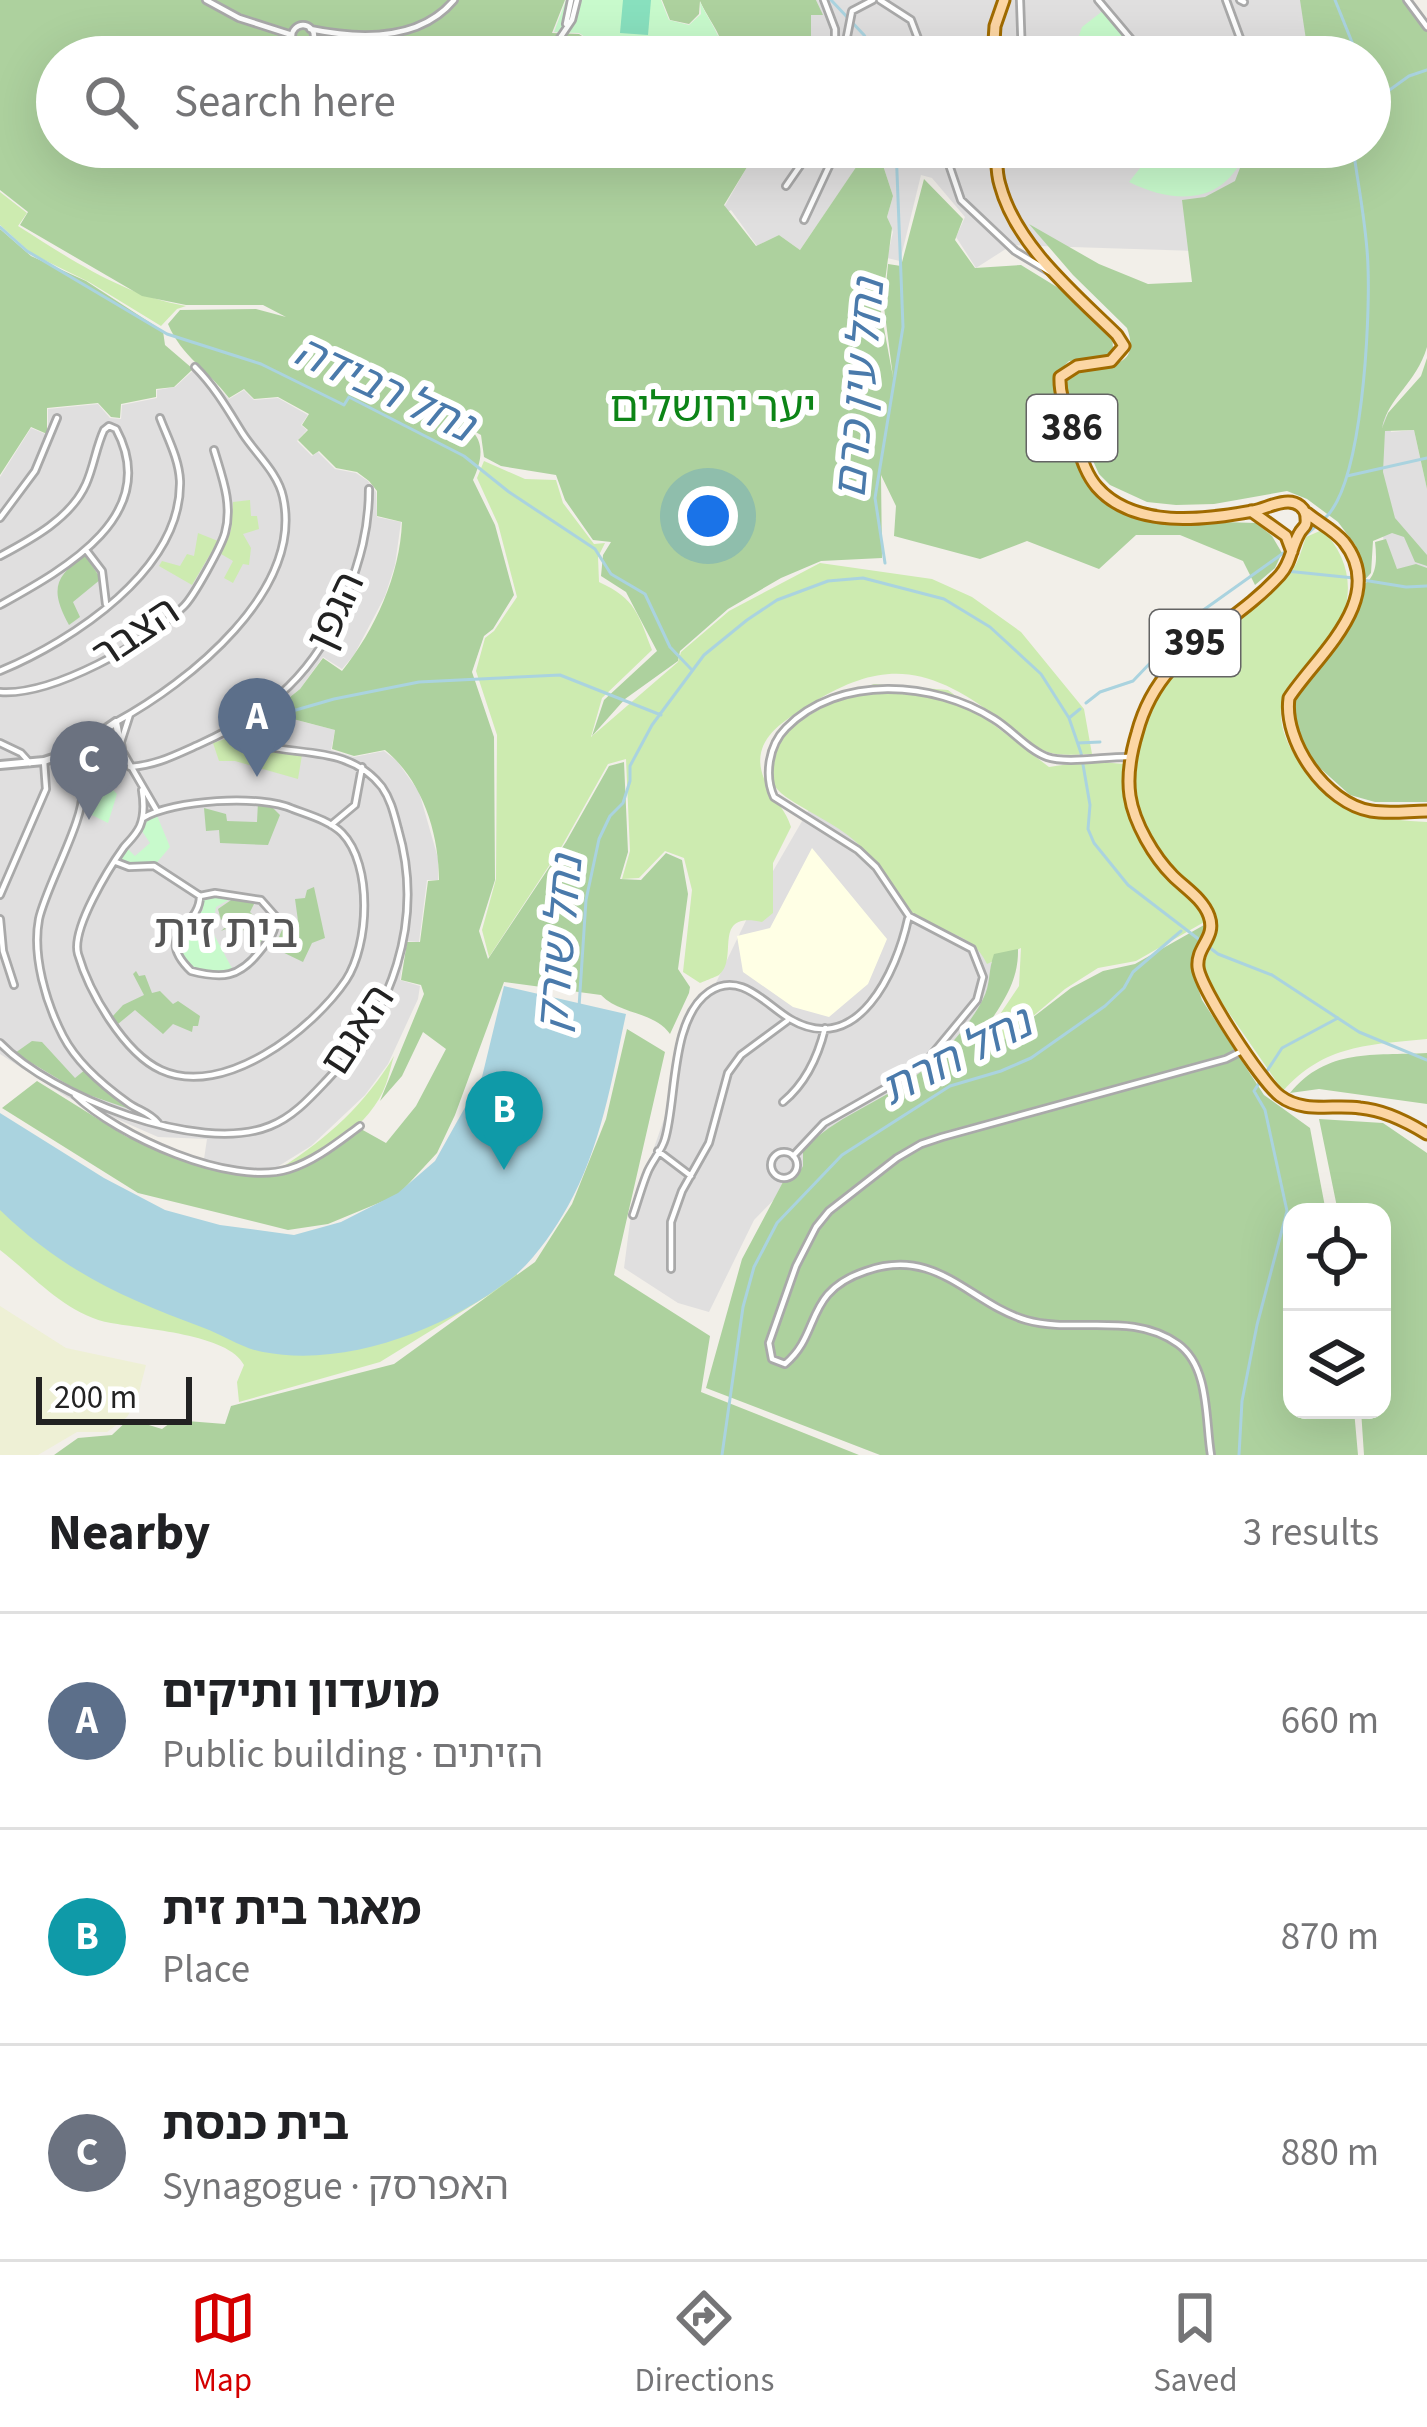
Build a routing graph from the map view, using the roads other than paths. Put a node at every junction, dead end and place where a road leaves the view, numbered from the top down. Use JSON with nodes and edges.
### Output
{"nodes":[{"id":1,"x":206,"y":0,"type":"edge"},
{"id":2,"x":454,"y":0,"type":"edge"},
{"id":3,"x":574,"y":0,"type":"edge"},
{"id":4,"x":824,"y":0,"type":"edge"},
{"id":5,"x":876,"y":0,"type":"edge"},
{"id":6,"x":1004,"y":0,"type":"edge"},
{"id":7,"x":1020,"y":0,"type":"edge"},
{"id":8,"x":1098,"y":0,"type":"edge"},
{"id":9,"x":1407,"y":0,"type":"edge"},
{"id":10,"x":1234,"y":1,"type":"edge"},
{"id":11,"x":1427,"y":27,"type":"edge"},
{"id":12,"x":310,"y":29,"type":"junction"},
{"id":13,"x":292,"y":35,"type":"joint"},
{"id":14,"x":312,"y":36,"type":"edge"},
{"id":15,"x":561,"y":36,"type":"edge"},
{"id":16,"x":836,"y":36,"type":"edge"},
{"id":17,"x":845,"y":36,"type":"edge"},
{"id":18,"x":917,"y":36,"type":"edge"},
{"id":19,"x":994,"y":36,"type":"edge"},
{"id":20,"x":1021,"y":36,"type":"edge"},
{"id":21,"x":1129,"y":36,"type":"edge"},
{"id":22,"x":1240,"y":36,"type":"edge"},
{"id":23,"x":798,"y":168,"type":"edge"},
{"id":24,"x":828,"y":168,"type":"edge"},
{"id":25,"x":951,"y":168,"type":"edge"},
{"id":26,"x":997,"y":168,"type":"edge"},
{"id":27,"x":786,"y":186,"type":"dead end"},
{"id":28,"x":804,"y":220,"type":"dead end"},
{"id":29,"x":1055,"y":275,"type":"junction"},
{"id":30,"x":194,"y":367,"type":"dead end"},
{"id":31,"x":57,"y":418,"type":"dead end"},
{"id":32,"x":160,"y":418,"type":"dead end"},
{"id":33,"x":214,"y":450,"type":"dead end"},
{"id":34,"x":369,"y":489,"type":"dead end"},
{"id":35,"x":1282,"y":503,"type":"junction"},
{"id":36,"x":1303,"y":509,"type":"junction"},
{"id":37,"x":1251,"y":512,"type":"junction"},
{"id":38,"x":0,"y":518,"type":"edge"},
{"id":39,"x":1322,"y":524,"type":"junction"},
{"id":40,"x":1274,"y":526,"type":"junction"},
{"id":41,"x":1302,"y":530,"type":"junction"},
{"id":42,"x":1286,"y":536,"type":"junction"},
{"id":43,"x":86,"y":550,"type":"junction"},
{"id":44,"x":1292,"y":553,"type":"junction"},
{"id":45,"x":0,"y":556,"type":"edge"},
{"id":46,"x":106,"y":604,"type":"junction"},
{"id":47,"x":0,"y":605,"type":"edge"},
{"id":48,"x":0,"y":671,"type":"edge"},
{"id":49,"x":0,"y":692,"type":"edge"},
{"id":50,"x":130,"y":714,"type":"junction"},
{"id":51,"x":248,"y":721,"type":"junction"},
{"id":52,"x":116,"y":722,"type":"junction"},
{"id":53,"x":233,"y":729,"type":"junction"},
{"id":54,"x":0,"y":743,"type":"edge"},
{"id":55,"x":268,"y":745,"type":"junction"},
{"id":56,"x":121,"y":746,"type":"junction"},
{"id":57,"x":77,"y":749,"type":"junction"},
{"id":58,"x":62,"y":755,"type":"junction"},
{"id":59,"x":1131,"y":757,"type":"junction"},
{"id":60,"x":44,"y":761,"type":"junction"},
{"id":61,"x":30,"y":763,"type":"junction"},
{"id":62,"x":0,"y":765,"type":"edge"},
{"id":63,"x":130,"y":767,"type":"junction"},
{"id":64,"x":362,"y":767,"type":"junction"},
{"id":65,"x":142,"y":790,"type":"junction"},
{"id":66,"x":157,"y":811,"type":"junction"},
{"id":67,"x":1427,"y":811,"type":"edge"},
{"id":68,"x":143,"y":818,"type":"junction"},
{"id":69,"x":331,"y":825,"type":"junction"},
{"id":70,"x":116,"y":862,"type":"junction"},
{"id":71,"x":0,"y":895,"type":"edge"},
{"id":72,"x":200,"y":896,"type":"junction"},
{"id":73,"x":909,"y":916,"type":"junction"},
{"id":74,"x":0,"y":919,"type":"edge"},
{"id":75,"x":14,"y":985,"type":"dead end"},
{"id":76,"x":790,"y":1019,"type":"junction"},
{"id":77,"x":825,"y":1028,"type":"junction"},
{"id":78,"x":0,"y":1043,"type":"edge"},
{"id":79,"x":1244,"y":1050,"type":"junction"},
{"id":80,"x":72,"y":1091,"type":"junction"},
{"id":81,"x":783,"y":1102,"type":"dead end"},
{"id":82,"x":158,"y":1123,"type":"junction"},
{"id":83,"x":360,"y":1126,"type":"dead end"},
{"id":84,"x":1427,"y":1134,"type":"edge"},
{"id":85,"x":658,"y":1151,"type":"junction"},
{"id":86,"x":793,"y":1156,"type":"junction"},
{"id":87,"x":691,"y":1176,"type":"junction"},
{"id":88,"x":633,"y":1215,"type":"dead end"},
{"id":89,"x":671,"y":1269,"type":"dead end"},
{"id":90,"x":1211,"y":1455,"type":"edge"}],
"edges":[{"from":1,"to":13,"type":"street"},
{"from":2,"to":12,"type":"street"},
{"from":3,"to":15,"type":"street"},
{"from":4,"to":16,"type":"street"},
{"from":5,"to":17,"type":"street"},
{"from":5,"to":18,"type":"street"},
{"from":6,"to":19,"type":"main road"},
{"from":7,"to":20,"type":"street"},
{"from":8,"to":21,"type":"street"},
{"from":9,"to":11,"type":"street"},
{"from":10,"to":22,"type":"street"},
{"from":12,"to":13,"type":"street"},
{"from":12,"to":14,"type":"street"},
{"from":23,"to":27,"type":"street"},
{"from":24,"to":28,"type":"street"},
{"from":25,"to":29,"type":"street"},
{"from":26,"to":29,"type":"main road","number":"386"},
{"from":29,"to":37,"type":"main road","number":"386"},
{"from":30,"to":50,"type":"street"},
{"from":31,"to":38,"type":"street"},
{"from":32,"to":46,"type":"street"},
{"from":33,"to":49,"type":"street","name":"הצבר"},
{"from":34,"to":51,"type":"street","name":"הגפן"},
{"from":35,"to":36,"type":"main road"},
{"from":35,"to":37,"type":"main road","number":"386"},
{"from":35,"to":40,"type":"main road"},
{"from":36,"to":39,"type":"main road"},
{"from":36,"to":41,"type":"main road"},
{"from":37,"to":40,"type":"main road"},
{"from":39,"to":41,"type":"main road"},
{"from":39,"to":67,"type":"main road"},
{"from":40,"to":42,"type":"main road"},
{"from":41,"to":42,"type":"main road"},
{"from":41,"to":44,"type":"main road","number":"395"},
{"from":42,"to":44,"type":"main road"},
{"from":43,"to":45,"type":"street"},
{"from":43,"to":46,"type":"street"},
{"from":43,"to":47,"type":"street"},
{"from":44,"to":59,"type":"main road","number":"395"},
{"from":46,"to":48,"type":"street"},
{"from":50,"to":52,"type":"street"},
{"from":50,"to":56,"type":"street"},
{"from":51,"to":53,"type":"street","name":"הגפן"},
{"from":51,"to":55,"type":"street"},
{"from":52,"to":56,"type":"street"},
{"from":52,"to":57,"type":"street"},
{"from":53,"to":55,"type":"street"},
{"from":53,"to":63,"type":"street","name":"הגפן"},
{"from":54,"to":61,"type":"street"},
{"from":55,"to":64,"type":"street"},
{"from":56,"to":57,"type":"street"},
{"from":56,"to":63,"type":"street"},
{"from":57,"to":58,"type":"street"},
{"from":58,"to":60,"type":"street"},
{"from":58,"to":82,"type":"street"},
{"from":59,"to":73,"type":"street"},
{"from":59,"to":79,"type":"main road","number":"395"},
{"from":60,"to":61,"type":"street"},
{"from":60,"to":71,"type":"street"},
{"from":61,"to":62,"type":"street"},
{"from":63,"to":65,"type":"street"},
{"from":64,"to":69,"type":"street"},
{"from":64,"to":82,"type":"street","name":"האגם"},
{"from":65,"to":66,"type":"street"},
{"from":65,"to":68,"type":"street"},
{"from":66,"to":68,"type":"street"},
{"from":66,"to":69,"type":"street"},
{"from":68,"to":70,"type":"street"},
{"from":69,"to":70,"type":"street"},
{"from":70,"to":72,"type":"street"},
{"from":72,"to":72,"type":"street"},
{"from":73,"to":77,"type":"street"},
{"from":73,"to":86,"type":"street"},
{"from":74,"to":75,"type":"street"},
{"from":76,"to":77,"type":"street"},
{"from":76,"to":85,"type":"street"},
{"from":76,"to":87,"type":"street"},
{"from":77,"to":81,"type":"street"},
{"from":78,"to":80,"type":"street","name":"האגם"},
{"from":79,"to":84,"type":"main road","number":"395"},
{"from":79,"to":90,"type":"street"},
{"from":80,"to":82,"type":"street","name":"האגם"},
{"from":80,"to":83,"type":"street"},
{"from":85,"to":87,"type":"street"},
{"from":85,"to":88,"type":"street"},
{"from":86,"to":86,"type":"street"},
{"from":87,"to":89,"type":"street"}]}
